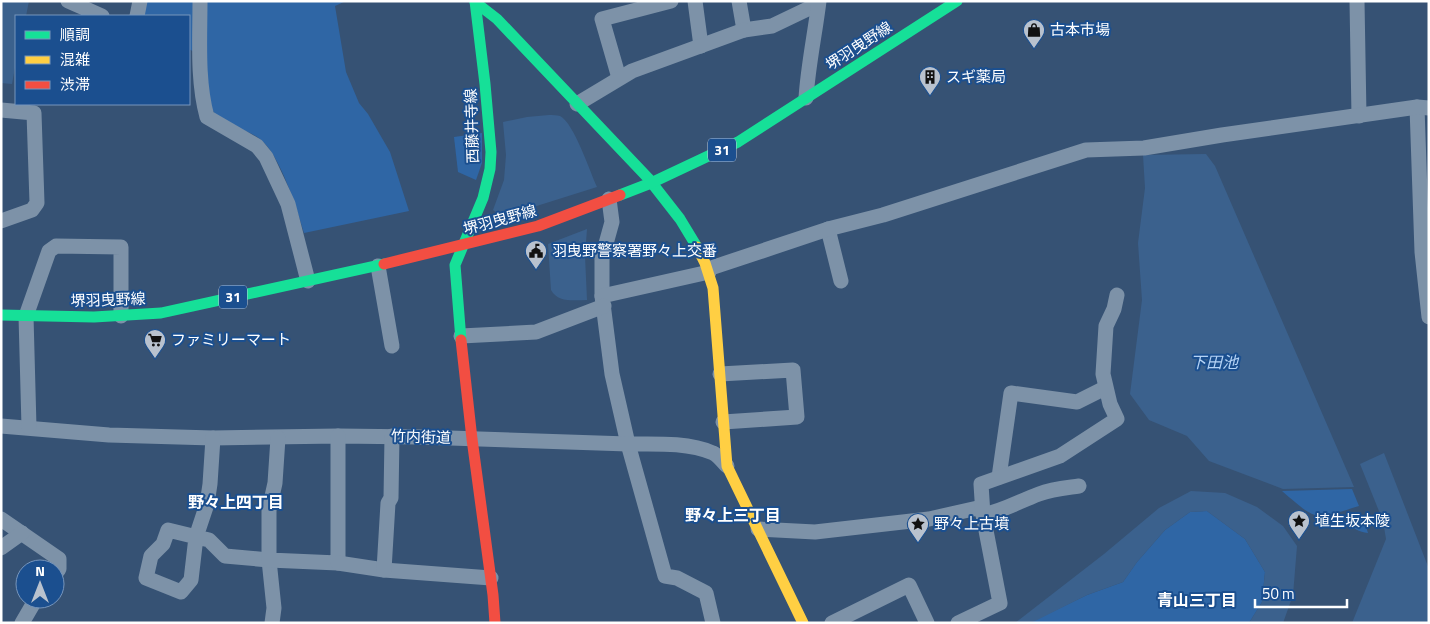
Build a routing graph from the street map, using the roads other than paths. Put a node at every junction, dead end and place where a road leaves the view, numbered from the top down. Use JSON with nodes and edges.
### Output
{"nodes":[{"id":1,"x":68,"y":1,"type":"edge"},
{"id":2,"x":140,"y":1,"type":"edge"},
{"id":3,"x":200,"y":1,"type":"edge"},
{"id":4,"x":475,"y":1,"type":"edge"},
{"id":5,"x":671,"y":1,"type":"edge"},
{"id":6,"x":695,"y":1,"type":"edge"},
{"id":7,"x":740,"y":1,"type":"edge"},
{"id":8,"x":957,"y":1,"type":"edge"},
{"id":9,"x":1357,"y":1,"type":"edge"},
{"id":10,"x":818,"y":3,"type":"edge"},
{"id":11,"x":100,"y":15,"type":"edge"},
{"id":12,"x":137,"y":15,"type":"edge"},
{"id":13,"x":744,"y":30,"type":"junction"},
{"id":14,"x":701,"y":46,"type":"junction"},
{"id":15,"x":194,"y":56,"type":"edge"},
{"id":16,"x":619,"y":78,"type":"junction"},
{"id":17,"x":806,"y":98,"type":"junction"},
{"id":18,"x":577,"y":104,"type":"junction"},
{"id":19,"x":1423,"y":108,"type":"edge"},
{"id":20,"x":1,"y":110,"type":"edge"},
{"id":21,"x":1359,"y":116,"type":"junction"},
{"id":22,"x":652,"y":183,"type":"junction"},
{"id":23,"x":609,"y":199,"type":"junction"},
{"id":24,"x":1,"y":221,"type":"edge"},
{"id":25,"x":828,"y":229,"type":"junction"},
{"id":26,"x":461,"y":246,"type":"junction"},
{"id":27,"x":378,"y":266,"type":"junction"},
{"id":28,"x":708,"y":270,"type":"junction"},
{"id":29,"x":308,"y":281,"type":"junction"},
{"id":30,"x":841,"y":281,"type":"dead end"},
{"id":31,"x":1117,"y":294,"type":"dead end"},
{"id":32,"x":603,"y":301,"type":"junction"},
{"id":33,"x":1,"y":315,"type":"edge"},
{"id":34,"x":26,"y":316,"type":"junction"},
{"id":35,"x":121,"y":316,"type":"junction"},
{"id":36,"x":1429,"y":317,"type":"edge"},
{"id":37,"x":460,"y":336,"type":"junction"},
{"id":38,"x":392,"y":346,"type":"dead end"},
{"id":39,"x":720,"y":374,"type":"junction"},
{"id":40,"x":1105,"y":388,"type":"junction"},
{"id":41,"x":723,"y":422,"type":"junction"},
{"id":42,"x":1,"y":426,"type":"edge"},
{"id":43,"x":29,"y":427,"type":"junction"},
{"id":44,"x":338,"y":436,"type":"junction"},
{"id":45,"x":392,"y":436,"type":"junction"},
{"id":46,"x":213,"y":438,"type":"junction"},
{"id":47,"x":278,"y":438,"type":"junction"},
{"id":48,"x":472,"y":439,"type":"junction"},
{"id":49,"x":628,"y":444,"type":"junction"},
{"id":50,"x":727,"y":466,"type":"junction"},
{"id":51,"x":999,"y":477,"type":"junction"},
{"id":52,"x":1078,"y":486,"type":"dead end"},
{"id":53,"x":983,"y":511,"type":"junction"},
{"id":54,"x":1,"y":519,"type":"edge"},
{"id":55,"x":758,"y":529,"type":"junction"},
{"id":56,"x":22,"y":533,"type":"junction"},
{"id":57,"x":1,"y":548,"type":"edge"},
{"id":58,"x":59,"y":559,"type":"edge"},
{"id":59,"x":269,"y":560,"type":"junction"},
{"id":60,"x":338,"y":563,"type":"junction"},
{"id":61,"x":384,"y":570,"type":"junction"},
{"id":62,"x":491,"y":578,"type":"junction"},
{"id":63,"x":30,"y":609,"type":"edge"},
{"id":64,"x":22,"y":623,"type":"edge"},
{"id":65,"x":272,"y":623,"type":"edge"},
{"id":66,"x":495,"y":623,"type":"edge"},
{"id":67,"x":714,"y":623,"type":"edge"},
{"id":68,"x":803,"y":623,"type":"edge"},
{"id":69,"x":832,"y":623,"type":"edge"},
{"id":70,"x":927,"y":623,"type":"edge"},
{"id":71,"x":958,"y":623,"type":"edge"}],
"edges":[{"from":1,"to":11,"type":"street"},
{"from":2,"to":12,"type":"street"},
{"from":3,"to":15,"type":"street"},
{"from":4,"to":18,"type":"main road"},
{"from":4,"to":26,"type":"main road","name":"西藤井寺線"},
{"from":5,"to":16,"type":"street"},
{"from":6,"to":14,"type":"street"},
{"from":7,"to":13,"type":"street"},
{"from":8,"to":17,"type":"main road","name":"堺羽曳野線","number":"31"},
{"from":9,"to":21,"type":"street"},
{"from":10,"to":13,"type":"street"},
{"from":10,"to":17,"type":"street"},
{"from":13,"to":14,"type":"street"},
{"from":14,"to":16,"type":"street"},
{"from":15,"to":29,"type":"street"},
{"from":16,"to":18,"type":"street"},
{"from":17,"to":22,"type":"main road","name":"堺羽曳野線","number":"31"},
{"from":18,"to":22,"type":"main road"},
{"from":19,"to":21,"type":"street"},
{"from":19,"to":36,"type":"street"},
{"from":20,"to":24,"type":"street"},
{"from":21,"to":25,"type":"street"},
{"from":22,"to":23,"type":"main road","name":"堺羽曳野線","number":"31"},
{"from":22,"to":28,"type":"main road"},
{"from":23,"to":26,"type":"main road","name":"堺羽曳野線","number":"31"},
{"from":23,"to":32,"type":"street"},
{"from":25,"to":28,"type":"street"},
{"from":25,"to":30,"type":"street"},
{"from":26,"to":27,"type":"main road","name":"堺羽曳野線","number":"31"},
{"from":26,"to":37,"type":"main road","name":"西藤井寺線"},
{"from":27,"to":29,"type":"main road","name":"堺羽曳野線","number":"31"},
{"from":27,"to":38,"type":"street"},
{"from":28,"to":32,"type":"street"},
{"from":28,"to":39,"type":"main road"},
{"from":29,"to":35,"type":"main road","name":"堺羽曳野線","number":"31"},
{"from":31,"to":40,"type":"street"},
{"from":32,"to":37,"type":"street"},
{"from":32,"to":49,"type":"street"},
{"from":33,"to":34,"type":"main road","name":"堺羽曳野線","number":"31"},
{"from":34,"to":35,"type":"main road","name":"堺羽曳野線","number":"31"},
{"from":34,"to":35,"type":"street"},
{"from":34,"to":43,"type":"street"},
{"from":37,"to":48,"type":"main road","name":"西藤井寺線"},
{"from":39,"to":41,"type":"main road"},
{"from":39,"to":41,"type":"street"},
{"from":40,"to":51,"type":"street"},
{"from":40,"to":51,"type":"street"},
{"from":41,"to":50,"type":"main road"},
{"from":42,"to":43,"type":"street","name":"竹内街道"},
{"from":43,"to":46,"type":"street","name":"竹内街道"},
{"from":44,"to":45,"type":"street","name":"竹内街道"},
{"from":44,"to":47,"type":"street","name":"竹内街道"},
{"from":44,"to":60,"type":"street"},
{"from":45,"to":48,"type":"street","name":"竹内街道"},
{"from":45,"to":61,"type":"street"},
{"from":46,"to":47,"type":"street","name":"竹内街道"},
{"from":46,"to":59,"type":"street"},
{"from":47,"to":59,"type":"street"},
{"from":48,"to":49,"type":"street","name":"竹内街道"},
{"from":48,"to":62,"type":"main road","name":"西藤井寺線"},
{"from":49,"to":50,"type":"street","name":"竹内街道"},
{"from":49,"to":67,"type":"street"},
{"from":50,"to":55,"type":"main road"},
{"from":51,"to":53,"type":"street"},
{"from":52,"to":53,"type":"street"},
{"from":53,"to":55,"type":"street"},
{"from":53,"to":71,"type":"street"},
{"from":54,"to":56,"type":"street"},
{"from":55,"to":68,"type":"main road"},
{"from":56,"to":57,"type":"street"},
{"from":56,"to":58,"type":"street"},
{"from":59,"to":60,"type":"street"},
{"from":59,"to":65,"type":"street"},
{"from":60,"to":61,"type":"street"},
{"from":61,"to":62,"type":"street"},
{"from":62,"to":66,"type":"main road","name":"西藤井寺線"},
{"from":63,"to":64,"type":"street"},
{"from":69,"to":70,"type":"street"}]}
